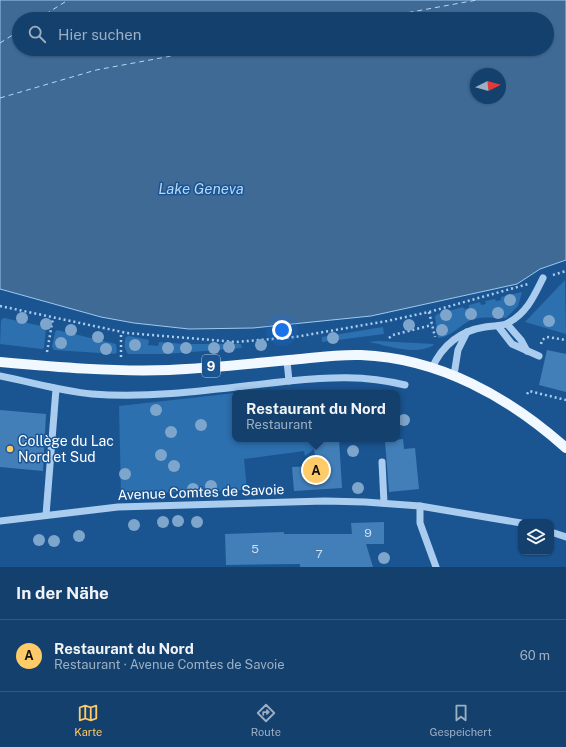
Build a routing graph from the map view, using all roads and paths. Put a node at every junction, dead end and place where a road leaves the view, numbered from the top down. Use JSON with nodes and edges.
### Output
{"nodes":[{"id":1,"x":566,"y":271,"type":"edge"},
{"id":2,"x":542,"y":278,"type":"junction"},
{"id":3,"x":0,"y":306,"type":"edge"},
{"id":4,"x":429,"y":312,"type":"junction"},
{"id":5,"x":53,"y":318,"type":"junction"},
{"id":6,"x":507,"y":324,"type":"junction"},
{"id":7,"x":432,"y":325,"type":"junction"},
{"id":8,"x":498,"y":326,"type":"junction"},
{"id":9,"x":121,"y":332,"type":"junction"},
{"id":10,"x":467,"y":332,"type":"junction"},
{"id":11,"x":435,"y":337,"type":"dead end"},
{"id":12,"x":389,"y":338,"type":"dead end"},
{"id":13,"x":527,"y":351,"type":"junction"},
{"id":14,"x":47,"y":352,"type":"dead end"},
{"id":15,"x":121,"y":356,"type":"dead end"},
{"id":16,"x":539,"y":356,"type":"dead end"},
{"id":17,"x":287,"y":361,"type":"junction"},
{"id":18,"x":0,"y":362,"type":"edge"},
{"id":19,"x":432,"y":368,"type":"junction"},
{"id":20,"x":454,"y":375,"type":"junction"},
{"id":21,"x":0,"y":376,"type":"edge"},
{"id":22,"x":289,"y":381,"type":"junction"},
{"id":23,"x":405,"y":385,"type":"dead end"},
{"id":24,"x":56,"y":389,"type":"junction"},
{"id":25,"x":526,"y":394,"type":"dead end"},
{"id":26,"x":566,"y":400,"type":"edge"},
{"id":27,"x":566,"y":448,"type":"edge"},
{"id":28,"x":382,"y":462,"type":"dead end"},
{"id":29,"x":384,"y":503,"type":"junction"},
{"id":30,"x":420,"y":506,"type":"junction"},
{"id":31,"x":46,"y":515,"type":"junction"},
{"id":32,"x":0,"y":521,"type":"edge"},
{"id":33,"x":518,"y":523,"type":"edge"},
{"id":34,"x":554,"y":533,"type":"edge"},
{"id":35,"x":566,"y":537,"type":"edge"},
{"id":36,"x":436,"y":567,"type":"edge"}],
"edges":[{"from":1,"to":2,"type":"path"},
{"from":2,"to":4,"type":"path"},
{"from":2,"to":6,"type":"street"},
{"from":3,"to":5,"type":"path"},
{"from":4,"to":7,"type":"path"},
{"from":4,"to":9,"type":"path"},
{"from":5,"to":9,"type":"path"},
{"from":5,"to":14,"type":"path"},
{"from":6,"to":8,"type":"street"},
{"from":6,"to":13,"type":"street"},
{"from":7,"to":11,"type":"path"},
{"from":7,"to":12,"type":"path"},
{"from":8,"to":10,"type":"street"},
{"from":8,"to":13,"type":"street"},
{"from":9,"to":15,"type":"path"},
{"from":10,"to":19,"type":"street"},
{"from":10,"to":20,"type":"street"},
{"from":13,"to":16,"type":"street"},
{"from":17,"to":18,"type":"main road","number":"9"},
{"from":17,"to":19,"type":"main road","number":"9"},
{"from":17,"to":22,"type":"street"},
{"from":19,"to":20,"type":"main road","number":"9"},
{"from":20,"to":27,"type":"main road","number":"9"},
{"from":21,"to":24,"type":"street"},
{"from":22,"to":23,"type":"street"},
{"from":22,"to":24,"type":"street"},
{"from":24,"to":31,"type":"street"},
{"from":25,"to":26,"type":"path"},
{"from":28,"to":29,"type":"street"},
{"from":29,"to":30,"type":"street","name":"Avenue Comtes de Savoie"},
{"from":29,"to":31,"type":"street","name":"Avenue Comtes de Savoie"},
{"from":30,"to":33,"type":"street","name":"Avenue Comtes de Savoie"},
{"from":30,"to":36,"type":"street"},
{"from":31,"to":32,"type":"street","name":"Avenue Comtes de Savoie"},
{"from":34,"to":35,"type":"street"}]}
